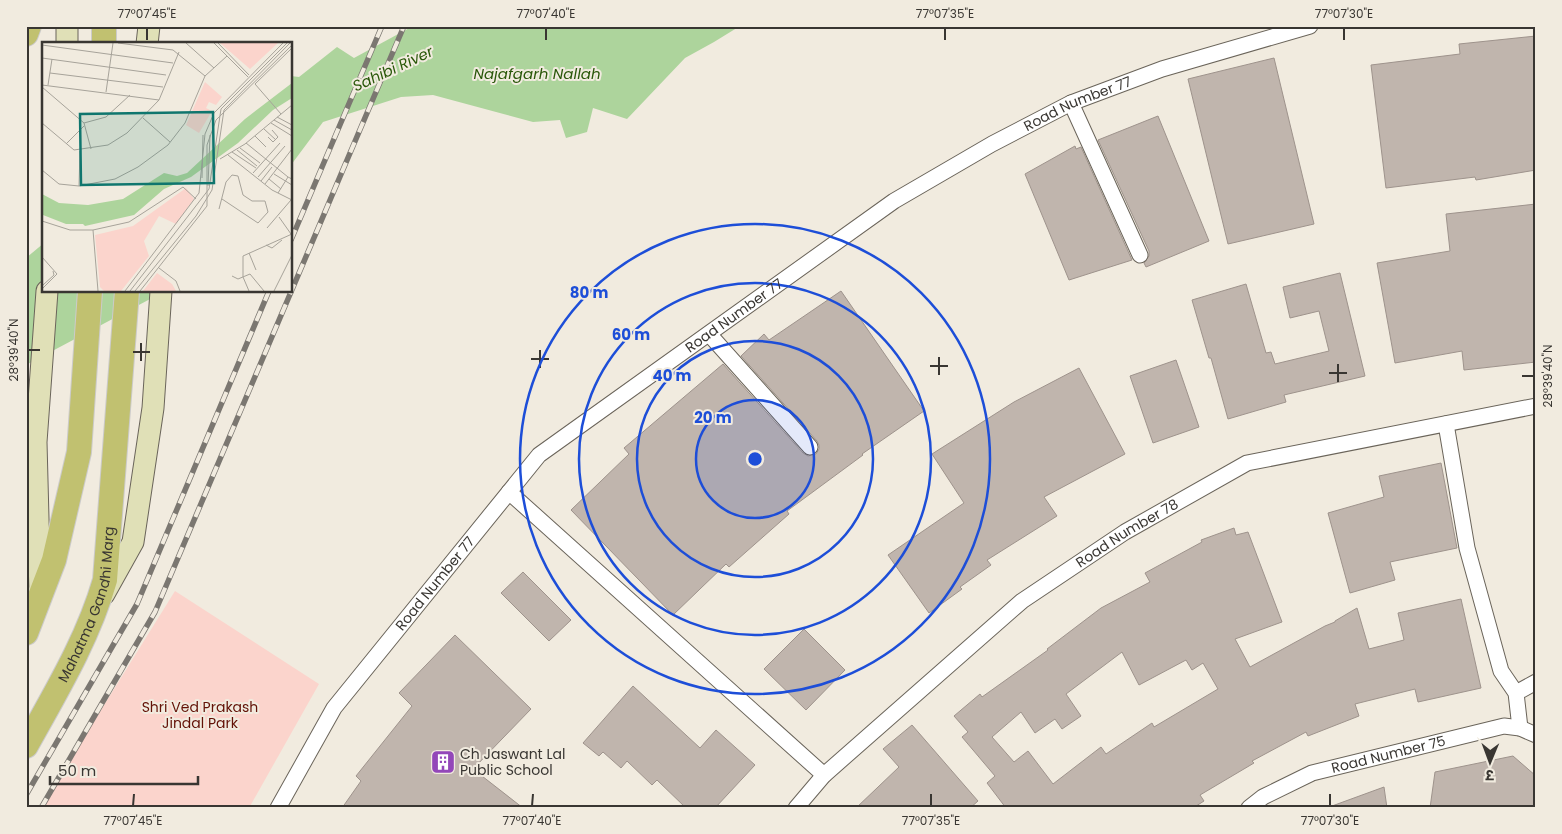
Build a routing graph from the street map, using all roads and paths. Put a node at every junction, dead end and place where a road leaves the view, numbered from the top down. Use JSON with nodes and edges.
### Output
{"nodes":[{"id":1,"x":29,"y":26,"type":"edge"},
{"id":2,"x":67,"y":26,"type":"edge"},
{"id":3,"x":104,"y":26,"type":"edge"},
{"id":4,"x":149,"y":26,"type":"edge"},
{"id":5,"x":1310,"y":26,"type":"edge"},
{"id":6,"x":26,"y":34,"type":"edge"},
{"id":7,"x":67,"y":42,"type":"edge"},
{"id":8,"x":104,"y":42,"type":"edge"},
{"id":9,"x":147,"y":42,"type":"edge"},
{"id":10,"x":1071,"y":103,"type":"junction"},
{"id":11,"x":1140,"y":255,"type":"dead end"},
{"id":12,"x":47,"y":292,"type":"edge"},
{"id":13,"x":90,"y":292,"type":"edge"},
{"id":14,"x":127,"y":292,"type":"edge"},
{"id":15,"x":161,"y":292,"type":"edge"},
{"id":16,"x":709,"y":334,"type":"junction"},
{"id":17,"x":1536,"y":406,"type":"edge"},
{"id":18,"x":1446,"y":424,"type":"junction"},
{"id":19,"x":810,"y":447,"type":"dead end"},
{"id":20,"x":509,"y":492,"type":"junction"},
{"id":21,"x":40,"y":598,"type":"junction"},
{"id":22,"x":97,"y":605,"type":"junction"},
{"id":23,"x":26,"y":633,"type":"edge"},
{"id":24,"x":1536,"y":682,"type":"edge"},
{"id":25,"x":1516,"y":693,"type":"junction"},
{"id":26,"x":1520,"y":728,"type":"junction"},
{"id":27,"x":1536,"y":735,"type":"edge"},
{"id":28,"x":26,"y":746,"type":"edge"},
{"id":29,"x":824,"y":775,"type":"junction"},
{"id":30,"x":278,"y":808,"type":"edge"},
{"id":31,"x":796,"y":808,"type":"edge"},
{"id":32,"x":1249,"y":808,"type":"edge"}],
"edges":[{"from":1,"to":6,"type":"main road"},
{"from":2,"to":7,"type":"main road"},
{"from":3,"to":8,"type":"main road"},
{"from":4,"to":9,"type":"main road"},
{"from":5,"to":10,"type":"street","name":"Road Number 77"},
{"from":10,"to":11,"type":"street"},
{"from":10,"to":16,"type":"street","name":"Road Number 77"},
{"from":12,"to":21,"type":"main road"},
{"from":13,"to":21,"type":"main road"},
{"from":14,"to":22,"type":"main road","name":"Mahatma Gandhi Marg"},
{"from":15,"to":22,"type":"main road"},
{"from":16,"to":19,"type":"street"},
{"from":16,"to":20,"type":"street","name":"Road Number 77"},
{"from":17,"to":18,"type":"street","name":"Road Number 78"},
{"from":18,"to":25,"type":"street"},
{"from":18,"to":29,"type":"street","name":"Road Number 78"},
{"from":20,"to":29,"type":"street"},
{"from":20,"to":30,"type":"street","name":"Road Number 77"},
{"from":21,"to":23,"type":"main road"},
{"from":22,"to":28,"type":"main road","name":"Mahatma Gandhi Marg"},
{"from":24,"to":25,"type":"street"},
{"from":25,"to":26,"type":"street"},
{"from":26,"to":27,"type":"street","name":"Road Number 75"},
{"from":26,"to":32,"type":"street","name":"Road Number 75"},
{"from":29,"to":31,"type":"street","name":"Road Number 78"}]}
